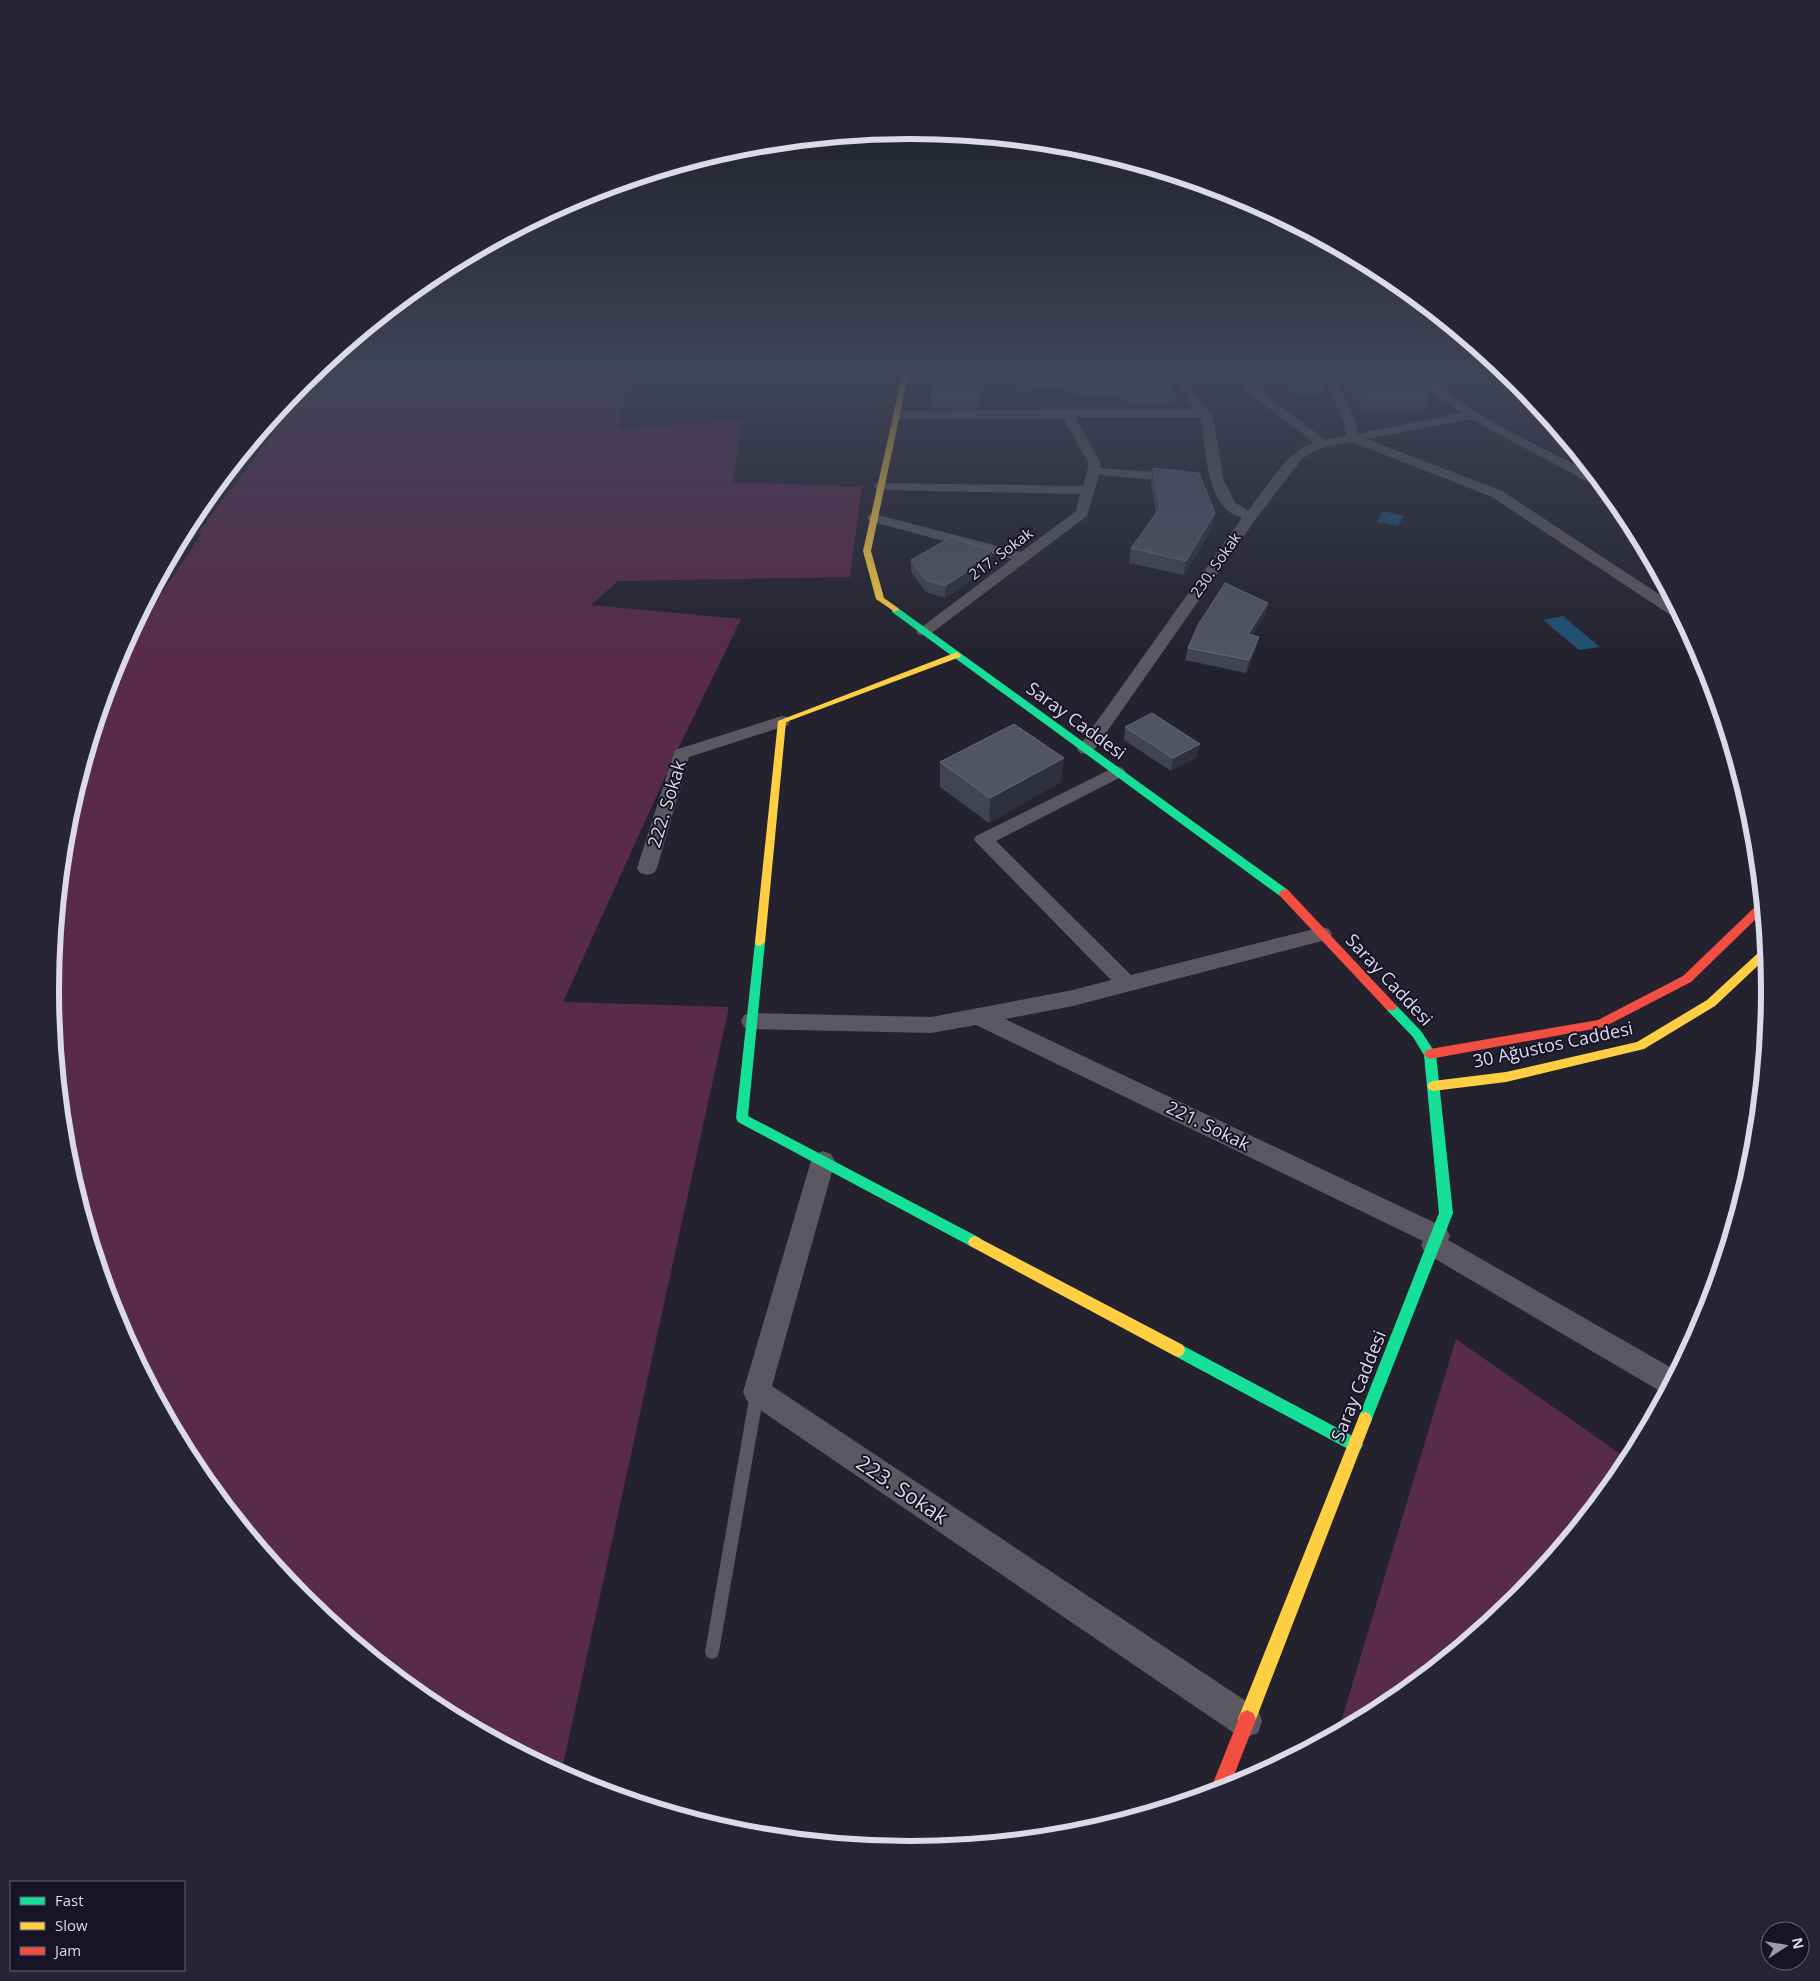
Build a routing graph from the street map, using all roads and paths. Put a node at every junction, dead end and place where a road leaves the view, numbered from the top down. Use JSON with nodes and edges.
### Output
{"nodes":[{"id":1,"x":885,"y":468,"type":"edge"},
{"id":2,"x":1207,"y":468,"type":"edge"},
{"id":3,"x":1287,"y":468,"type":"edge"},
{"id":4,"x":1431,"y":468,"type":"edge"},
{"id":5,"x":1573,"y":468,"type":"edge"},
{"id":6,"x":1093,"y":471,"type":"joint"},
{"id":7,"x":1588,"y":477,"type":"edge"},
{"id":8,"x":1207,"y":480,"type":"junction"},
{"id":9,"x":881,"y":486,"type":"junction"},
{"id":10,"x":1088,"y":490,"type":"junction"},
{"id":11,"x":1250,"y":517,"type":"junction"},
{"id":12,"x":874,"y":518,"type":"junction"},
{"id":13,"x":1023,"y":558,"type":"junction"},
{"id":14,"x":1671,"y":610,"type":"edge"},
{"id":15,"x":924,"y":632,"type":"junction"},
{"id":16,"x":957,"y":656,"type":"junction"},
{"id":17,"x":782,"y":721,"type":"junction"},
{"id":18,"x":1086,"y":749,"type":"junction"},
{"id":19,"x":1117,"y":772,"type":"junction"},
{"id":20,"x":648,"y":868,"type":"dead end"},
{"id":21,"x":1757,"y":912,"type":"edge"},
{"id":22,"x":1322,"y":934,"type":"junction"},
{"id":23,"x":1760,"y":957,"type":"edge"},
{"id":24,"x":1127,"y":984,"type":"junction"},
{"id":25,"x":978,"y":1016,"type":"junction"},
{"id":26,"x":752,"y":1021,"type":"junction"},
{"id":27,"x":1430,"y":1054,"type":"junction"},
{"id":28,"x":1433,"y":1086,"type":"junction"},
{"id":29,"x":823,"y":1161,"type":"junction"},
{"id":30,"x":1436,"y":1240,"type":"junction"},
{"id":31,"x":1666,"y":1380,"type":"edge"},
{"id":32,"x":757,"y":1392,"type":"junction"},
{"id":33,"x":1355,"y":1445,"type":"junction"},
{"id":34,"x":712,"y":1652,"type":"dead end"},
{"id":35,"x":1246,"y":1721,"type":"junction"},
{"id":36,"x":1221,"y":1783,"type":"edge"}],
"edges":[{"from":1,"to":9,"type":"main road","name":"Saray Caddesi"},
{"from":2,"to":8,"type":"street","name":"230. Sokak"},
{"from":3,"to":11,"type":"street"},
{"from":4,"to":14,"type":"street"},
{"from":5,"to":7,"type":"street"},
{"from":6,"to":8,"type":"street"},
{"from":6,"to":10,"type":"street","name":"217. Sokak"},
{"from":8,"to":11,"type":"street","name":"230. Sokak"},
{"from":9,"to":10,"type":"street"},
{"from":9,"to":12,"type":"main road","name":"Saray Caddesi"},
{"from":10,"to":13,"type":"street","name":"217. Sokak"},
{"from":11,"to":18,"type":"street","name":"230. Sokak"},
{"from":12,"to":13,"type":"street"},
{"from":12,"to":15,"type":"main road","name":"Saray Caddesi"},
{"from":13,"to":15,"type":"street","name":"217. Sokak"},
{"from":15,"to":16,"type":"main road","name":"Saray Caddesi"},
{"from":16,"to":17,"type":"main road"},
{"from":16,"to":18,"type":"main road","name":"Saray Caddesi"},
{"from":17,"to":20,"type":"street","name":"222. Sokak"},
{"from":17,"to":26,"type":"main road"},
{"from":18,"to":19,"type":"main road","name":"Saray Caddesi"},
{"from":19,"to":22,"type":"main road","name":"Saray Caddesi"},
{"from":19,"to":24,"type":"street"},
{"from":21,"to":27,"type":"main road","name":"30 Ağustos Caddesi"},
{"from":22,"to":24,"type":"street"},
{"from":22,"to":27,"type":"main road","name":"Saray Caddesi"},
{"from":23,"to":28,"type":"main road","name":"30 Ağustos Caddesi"},
{"from":24,"to":25,"type":"street"},
{"from":25,"to":26,"type":"street"},
{"from":25,"to":30,"type":"street","name":"221. Sokak"},
{"from":26,"to":29,"type":"main road"},
{"from":27,"to":28,"type":"main road","name":"Saray Caddesi"},
{"from":28,"to":30,"type":"main road","name":"Saray Caddesi"},
{"from":29,"to":32,"type":"street"},
{"from":29,"to":33,"type":"main road"},
{"from":30,"to":31,"type":"street","name":"221. Sokak"},
{"from":30,"to":33,"type":"main road","name":"Saray Caddesi"},
{"from":32,"to":34,"type":"lane"},
{"from":32,"to":35,"type":"street","name":"223. Sokak"},
{"from":33,"to":35,"type":"main road","name":"Saray Caddesi"},
{"from":35,"to":36,"type":"main road","name":"Saray Caddesi"}]}
